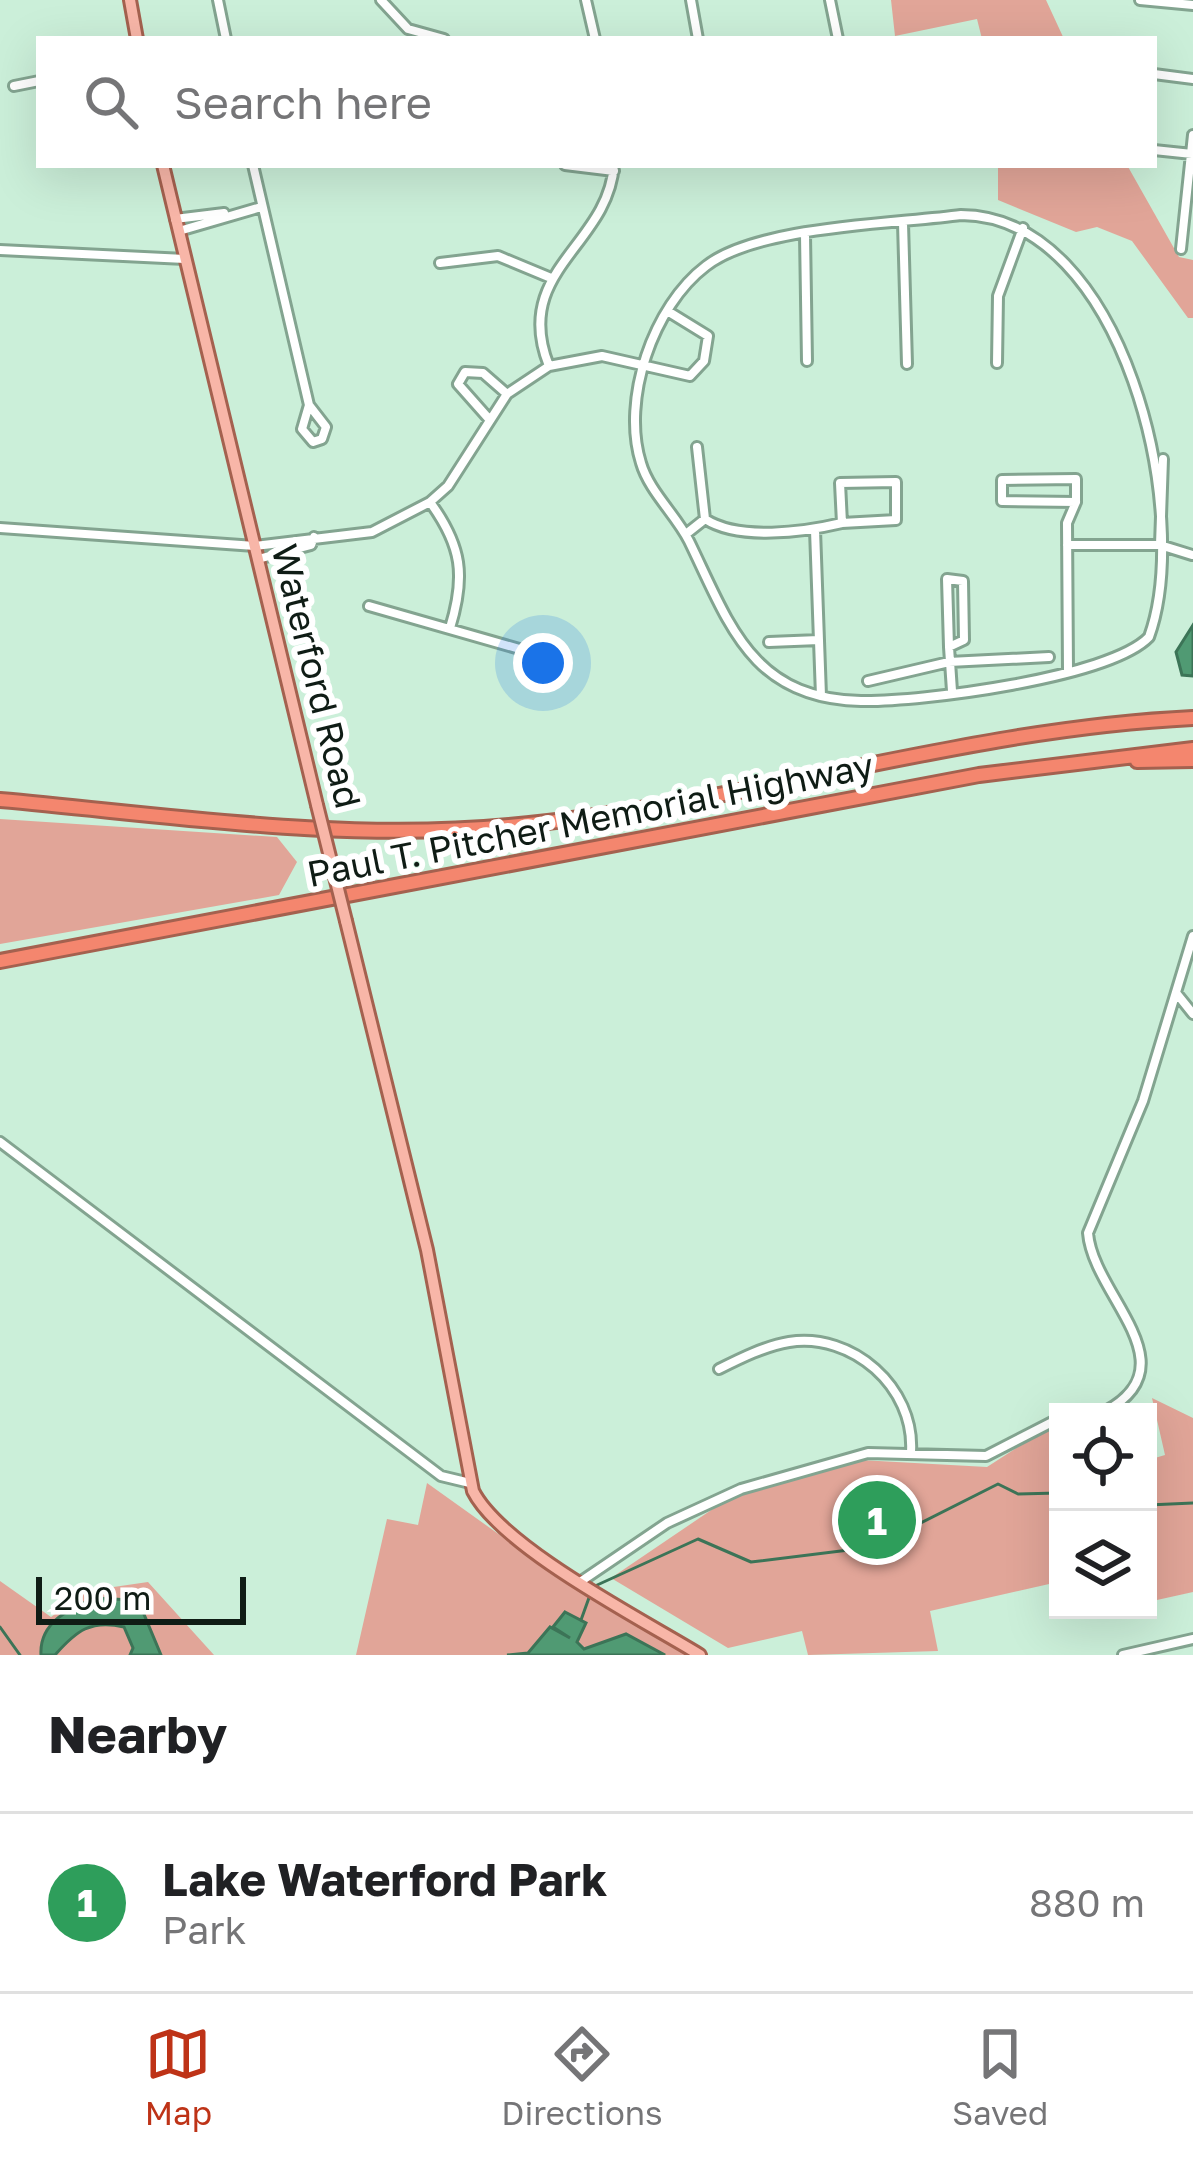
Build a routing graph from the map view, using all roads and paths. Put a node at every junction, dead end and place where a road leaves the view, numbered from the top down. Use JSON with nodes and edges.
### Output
{"nodes":[{"id":1,"x":130,"y":0,"type":"edge"},
{"id":2,"x":218,"y":0,"type":"edge"},
{"id":3,"x":381,"y":0,"type":"edge"},
{"id":4,"x":586,"y":0,"type":"edge"},
{"id":5,"x":691,"y":0,"type":"edge"},
{"id":6,"x":830,"y":0,"type":"edge"},
{"id":7,"x":1140,"y":0,"type":"edge"},
{"id":8,"x":1193,"y":5,"type":"edge"},
{"id":9,"x":136,"y":36,"type":"edge"},
{"id":10,"x":225,"y":36,"type":"edge"},
{"id":11,"x":433,"y":36,"type":"edge"},
{"id":12,"x":594,"y":36,"type":"edge"},
{"id":13,"x":697,"y":36,"type":"edge"},
{"id":14,"x":837,"y":36,"type":"edge"},
{"id":15,"x":1157,"y":74,"type":"edge"},
{"id":16,"x":1193,"y":79,"type":"edge"},
{"id":17,"x":36,"y":82,"type":"edge"},
{"id":18,"x":14,"y":86,"type":"dead end"},
{"id":19,"x":1193,"y":135,"type":"edge"},
{"id":20,"x":1157,"y":150,"type":"edge"},
{"id":21,"x":1192,"y":154,"type":"edge"},
{"id":22,"x":164,"y":168,"type":"edge"},
{"id":23,"x":254,"y":168,"type":"edge"},
{"id":24,"x":614,"y":168,"type":"edge"},
{"id":25,"x":261,"y":207,"type":"junction"},
{"id":26,"x":903,"y":223,"type":"junction"},
{"id":27,"x":177,"y":225,"type":"junction"},
{"id":28,"x":1188,"y":226,"type":"edge"},
{"id":29,"x":1023,"y":228,"type":"junction"},
{"id":30,"x":806,"y":235,"type":"junction"},
{"id":31,"x":1180,"y":249,"type":"dead end"},
{"id":32,"x":0,"y":250,"type":"edge"},
{"id":33,"x":184,"y":259,"type":"junction"},
{"id":34,"x":440,"y":263,"type":"dead end"},
{"id":35,"x":551,"y":278,"type":"junction"},
{"id":36,"x":1100,"y":289,"type":"dead end"},
{"id":37,"x":670,"y":312,"type":"junction"},
{"id":38,"x":807,"y":361,"type":"dead end"},
{"id":39,"x":997,"y":363,"type":"dead end"},
{"id":40,"x":644,"y":364,"type":"junction"},
{"id":41,"x":907,"y":364,"type":"dead end"},
{"id":42,"x":549,"y":366,"type":"junction"},
{"id":43,"x":507,"y":394,"type":"junction"},
{"id":44,"x":309,"y":405,"type":"junction"},
{"id":45,"x":489,"y":419,"type":"junction"},
{"id":46,"x":697,"y":447,"type":"dead end"},
{"id":47,"x":1163,"y":459,"type":"dead end"},
{"id":48,"x":430,"y":502,"type":"junction"},
{"id":49,"x":1076,"y":502,"type":"junction"},
{"id":50,"x":705,"y":520,"type":"junction"},
{"id":51,"x":842,"y":523,"type":"junction"},
{"id":52,"x":0,"y":528,"type":"edge"},
{"id":53,"x":815,"y":530,"type":"junction"},
{"id":54,"x":686,"y":535,"type":"junction"},
{"id":55,"x":1189,"y":536,"type":"dead end"},
{"id":56,"x":1160,"y":544,"type":"junction"},
{"id":57,"x":1066,"y":545,"type":"junction"},
{"id":58,"x":257,"y":553,"type":"junction"},
{"id":59,"x":1191,"y":555,"type":"edge"},
{"id":60,"x":1186,"y":570,"type":"dead end"},
{"id":61,"x":369,"y":606,"type":"dead end"},
{"id":62,"x":1167,"y":616,"type":"dead end"},
{"id":63,"x":450,"y":628,"type":"junction"},
{"id":64,"x":820,"y":640,"type":"junction"},
{"id":65,"x":769,"y":642,"type":"dead end"},
{"id":66,"x":949,"y":647,"type":"junction"},
{"id":67,"x":537,"y":654,"type":"dead end"},
{"id":68,"x":1049,"y":657,"type":"dead end"},
{"id":69,"x":949,"y":662,"type":"junction"},
{"id":70,"x":1068,"y":671,"type":"junction"},
{"id":71,"x":868,"y":681,"type":"dead end"},
{"id":72,"x":952,"y":691,"type":"junction"},
{"id":73,"x":821,"y":696,"type":"junction"},
{"id":74,"x":1193,"y":715,"type":"edge"},
{"id":75,"x":1193,"y":749,"type":"edge"},
{"id":76,"x":1100,"y":756,"type":"junction"},
{"id":77,"x":1193,"y":760,"type":"edge"},
{"id":78,"x":0,"y":800,"type":"edge"},
{"id":79,"x":1193,"y":936,"type":"edge"},
{"id":80,"x":0,"y":962,"type":"edge"},
{"id":81,"x":1176,"y":993,"type":"junction"},
{"id":82,"x":1193,"y":1014,"type":"edge"},
{"id":83,"x":0,"y":1142,"type":"edge"},
{"id":84,"x":719,"y":1369,"type":"dead end"},
{"id":85,"x":1117,"y":1403,"type":"edge"},
{"id":86,"x":1049,"y":1424,"type":"edge"},
{"id":87,"x":910,"y":1452,"type":"junction"},
{"id":88,"x":470,"y":1483,"type":"junction"},
{"id":89,"x":580,"y":1582,"type":"junction"},
{"id":90,"x":1193,"y":1639,"type":"edge"},
{"id":91,"x":700,"y":1655,"type":"edge"},
{"id":92,"x":1123,"y":1655,"type":"edge"}],
"edges":[{"from":1,"to":9,"type":"main road"},
{"from":2,"to":10,"type":"street"},
{"from":3,"to":11,"type":"street"},
{"from":4,"to":12,"type":"street"},
{"from":5,"to":13,"type":"street"},
{"from":6,"to":14,"type":"street"},
{"from":7,"to":8,"type":"street"},
{"from":15,"to":16,"type":"street"},
{"from":17,"to":18,"type":"street"},
{"from":19,"to":21,"type":"street"},
{"from":20,"to":21,"type":"street"},
{"from":21,"to":28,"type":"street"},
{"from":22,"to":27,"type":"main road","name":"Waterford Road"},
{"from":23,"to":25,"type":"street"},
{"from":24,"to":35,"type":"street"},
{"from":25,"to":27,"type":"street"},
{"from":25,"to":44,"type":"street"},
{"from":26,"to":29,"type":"street"},
{"from":26,"to":30,"type":"street"},
{"from":26,"to":41,"type":"street"},
{"from":27,"to":33,"type":"main road","name":"Waterford Road"},
{"from":28,"to":31,"type":"street"},
{"from":29,"to":36,"type":"street"},
{"from":29,"to":39,"type":"street"},
{"from":30,"to":37,"type":"street"},
{"from":30,"to":38,"type":"street"},
{"from":32,"to":33,"type":"street"},
{"from":33,"to":58,"type":"main road","name":"Waterford Road"},
{"from":34,"to":35,"type":"street"},
{"from":35,"to":42,"type":"street"},
{"from":37,"to":40,"type":"street"},
{"from":37,"to":40,"type":"street"},
{"from":40,"to":42,"type":"street"},
{"from":40,"to":54,"type":"street"},
{"from":42,"to":43,"type":"street"},
{"from":43,"to":45,"type":"street"},
{"from":43,"to":45,"type":"street"},
{"from":44,"to":44,"type":"street"},
{"from":45,"to":48,"type":"street"},
{"from":46,"to":50,"type":"street"},
{"from":47,"to":56,"type":"street"},
{"from":48,"to":58,"type":"street"},
{"from":48,"to":63,"type":"street"},
{"from":49,"to":49,"type":"street"},
{"from":49,"to":57,"type":"street"},
{"from":50,"to":53,"type":"street"},
{"from":50,"to":54,"type":"street"},
{"from":51,"to":51,"type":"street"},
{"from":51,"to":53,"type":"street"},
{"from":52,"to":58,"type":"street"},
{"from":53,"to":64,"type":"street"},
{"from":54,"to":73,"type":"street"},
{"from":55,"to":59,"type":"street"},
{"from":56,"to":57,"type":"street"},
{"from":56,"to":59,"type":"street"},
{"from":57,"to":70,"type":"street"},
{"from":58,"to":88,"type":"main road","name":"Waterford Road","bridge":true},
{"from":59,"to":60,"type":"street"},
{"from":61,"to":63,"type":"street"},
{"from":62,"to":70,"type":"street"},
{"from":63,"to":67,"type":"street"},
{"from":64,"to":65,"type":"street"},
{"from":64,"to":73,"type":"street"},
{"from":66,"to":66,"type":"street"},
{"from":66,"to":69,"type":"street"},
{"from":68,"to":69,"type":"street"},
{"from":69,"to":71,"type":"street"},
{"from":69,"to":72,"type":"street"},
{"from":70,"to":72,"type":"street"},
{"from":72,"to":73,"type":"street"},
{"from":74,"to":78,"type":"highway","name":"Paul T. Pitcher Memorial Highway"},
{"from":75,"to":76,"type":"highway","name":"Paul T. Pitcher Memorial Highway"},
{"from":76,"to":77,"type":"highway"},
{"from":76,"to":80,"type":"highway","name":"Paul T. Pitcher Memorial Highway"},
{"from":79,"to":81,"type":"street"},
{"from":81,"to":82,"type":"street"},
{"from":81,"to":85,"type":"street"},
{"from":83,"to":88,"type":"street"},
{"from":84,"to":87,"type":"street"},
{"from":86,"to":87,"type":"street"},
{"from":87,"to":89,"type":"street"},
{"from":88,"to":89,"type":"main road"},
{"from":89,"to":91,"type":"main road"},
{"from":90,"to":92,"type":"street"}]}
